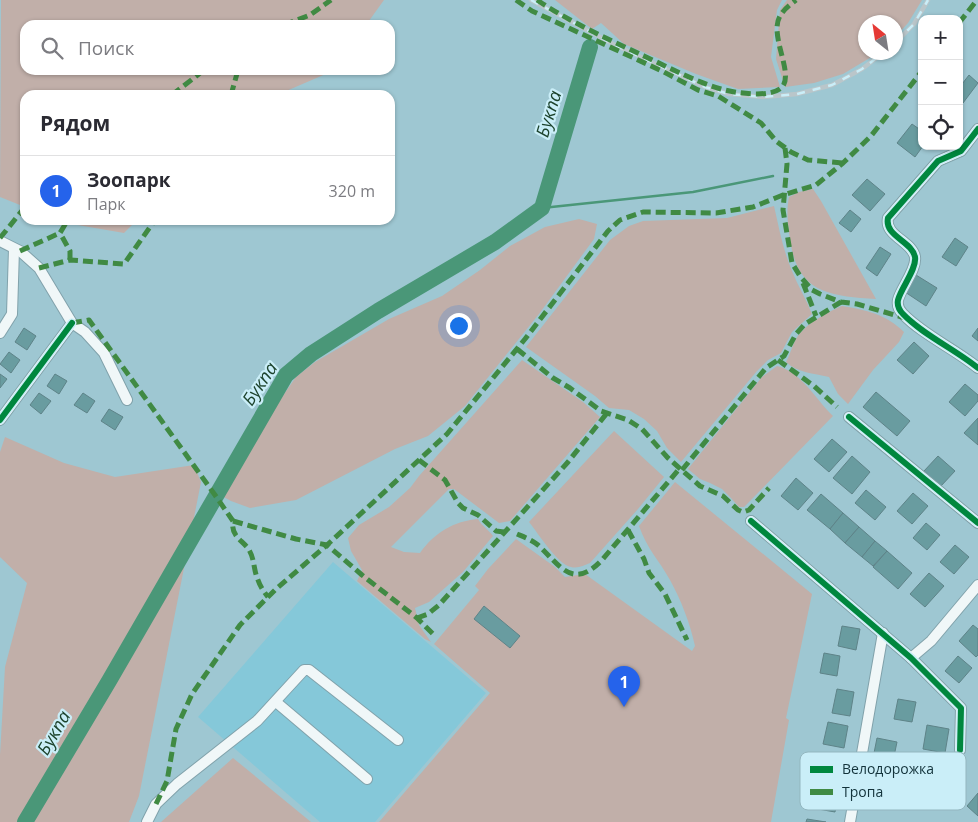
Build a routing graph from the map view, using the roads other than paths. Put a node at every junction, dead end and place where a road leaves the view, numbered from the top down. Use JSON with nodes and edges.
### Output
{"nodes":[{"id":1,"x":978,"y":129,"type":"edge"},
{"id":2,"x":0,"y":242,"type":"edge"},
{"id":3,"x":14,"y":248,"type":"junction"},
{"id":4,"x":72,"y":323,"type":"junction"},
{"id":5,"x":0,"y":333,"type":"edge"},
{"id":6,"x":978,"y":368,"type":"edge"},
{"id":7,"x":127,"y":400,"type":"dead end"},
{"id":8,"x":848,"y":417,"type":"dead end"},
{"id":9,"x":0,"y":420,"type":"edge"},
{"id":10,"x":751,"y":521,"type":"dead end"},
{"id":11,"x":978,"y":523,"type":"edge"},
{"id":12,"x":978,"y":585,"type":"edge"},
{"id":13,"x":883,"y":633,"type":"junction"},
{"id":14,"x":911,"y":658,"type":"junction"},
{"id":15,"x":276,"y":702,"type":"junction"},
{"id":16,"x":398,"y":740,"type":"dead end"},
{"id":17,"x":960,"y":750,"type":"dead end"},
{"id":18,"x":862,"y":752,"type":"edge"},
{"id":19,"x":367,"y":779,"type":"dead end"},
{"id":20,"x":146,"y":822,"type":"edge"}],
"edges":[{"from":1,"to":6,"type":"street"},
{"from":2,"to":3,"type":"street"},
{"from":3,"to":4,"type":"street"},
{"from":3,"to":5,"type":"street"},
{"from":4,"to":7,"type":"street"},
{"from":4,"to":9,"type":"street"},
{"from":8,"to":11,"type":"street"},
{"from":10,"to":13,"type":"street"},
{"from":12,"to":14,"type":"street"},
{"from":13,"to":14,"type":"street"},
{"from":13,"to":18,"type":"street"},
{"from":14,"to":17,"type":"street"},
{"from":15,"to":16,"type":"street"},
{"from":15,"to":19,"type":"street"},
{"from":15,"to":20,"type":"street"}]}
